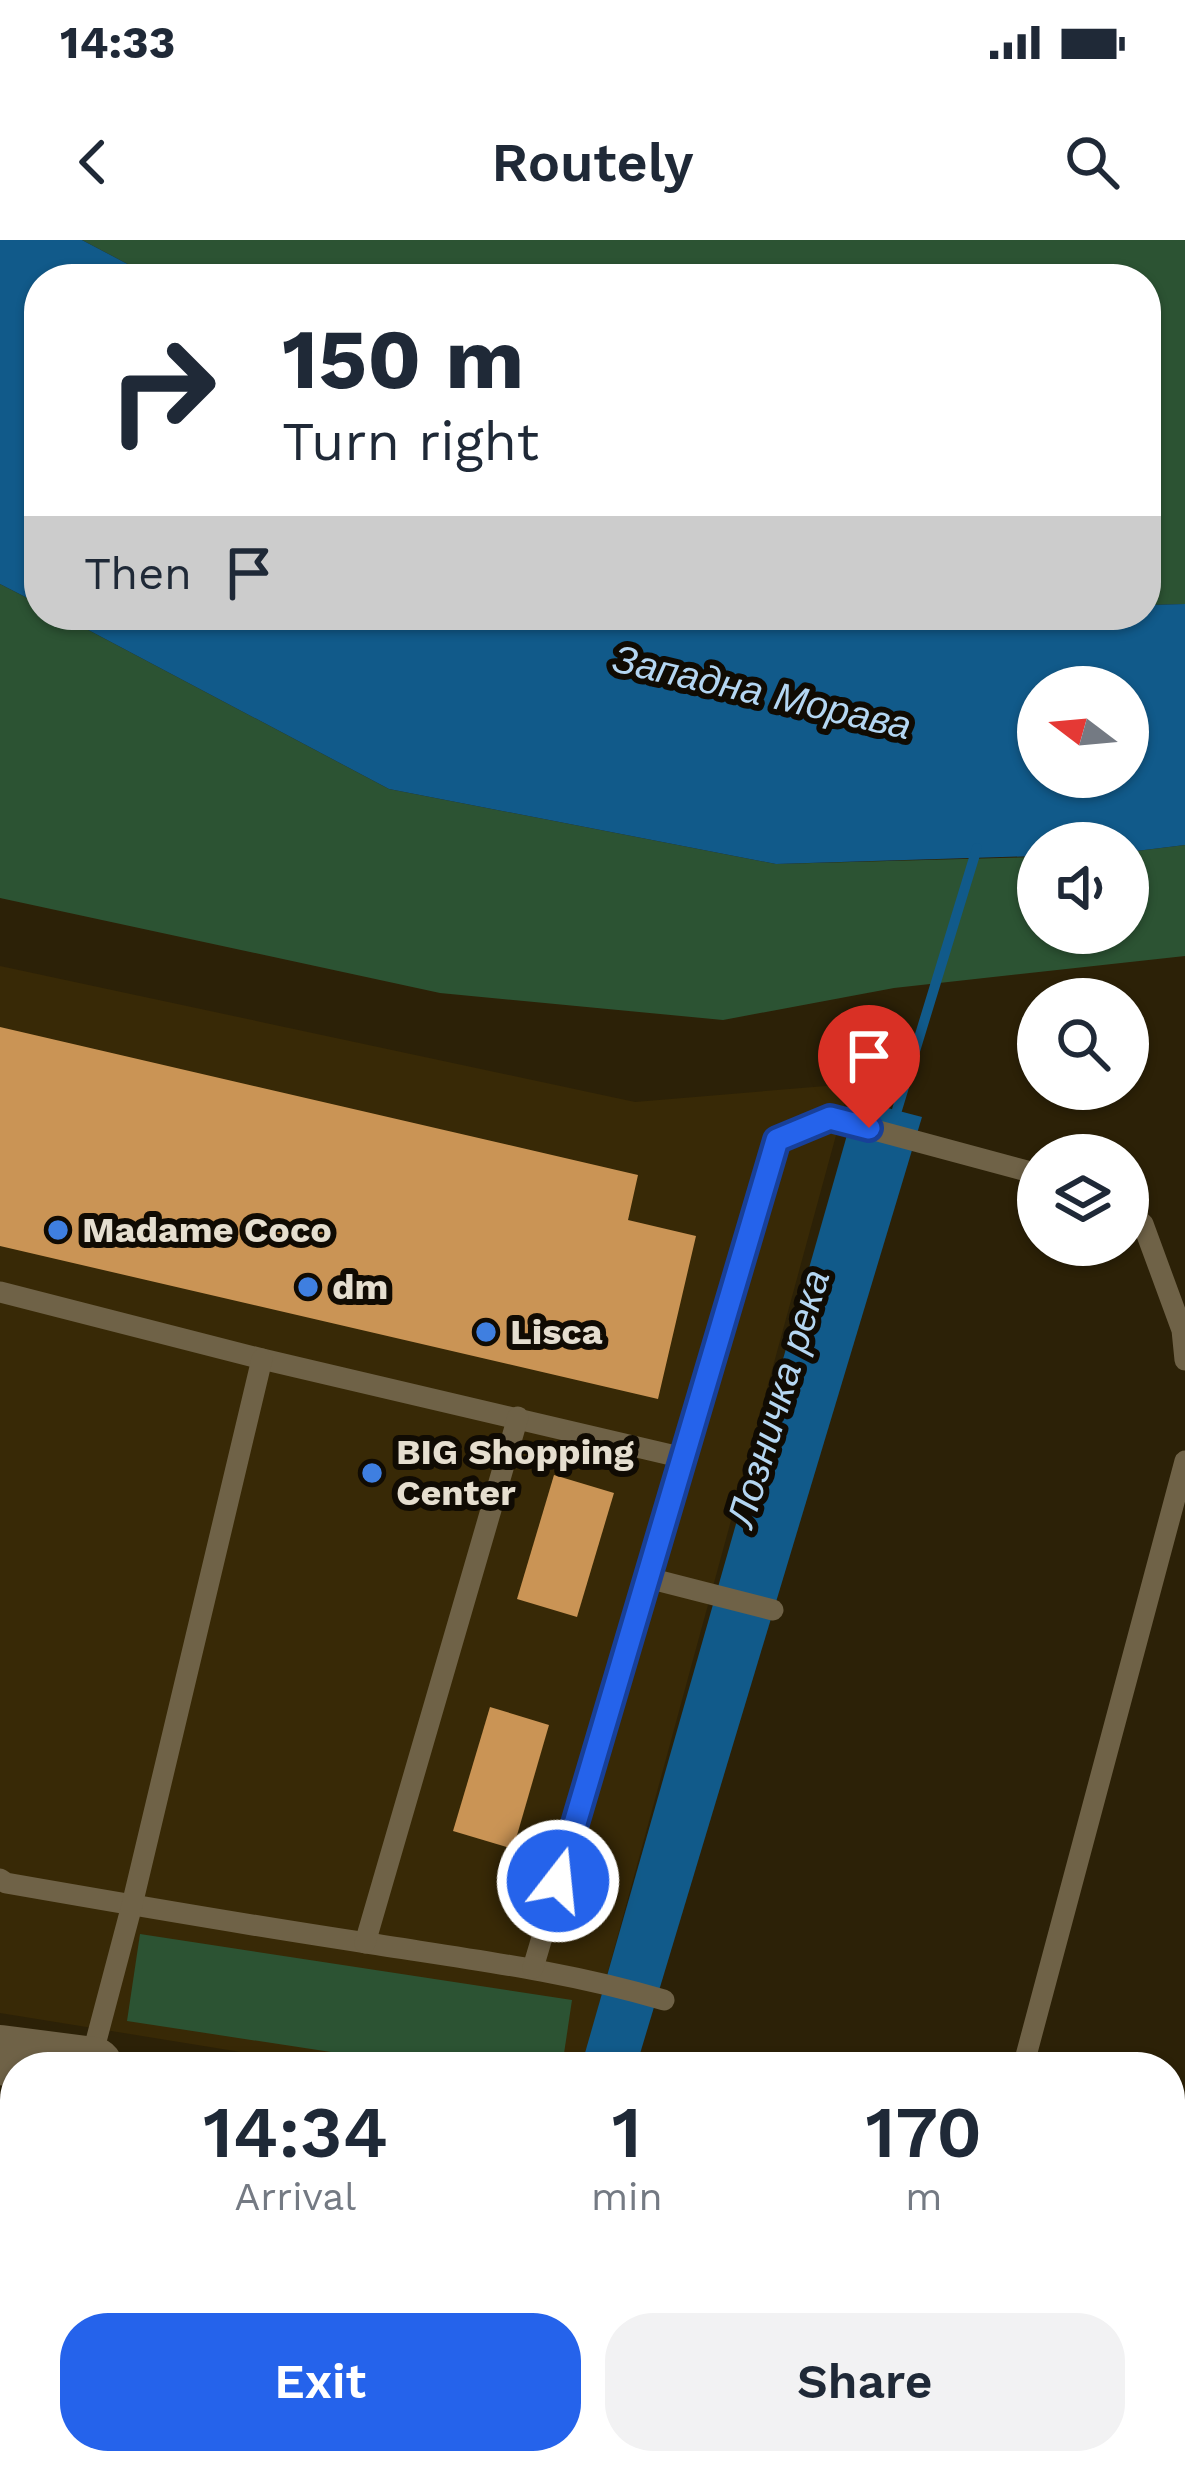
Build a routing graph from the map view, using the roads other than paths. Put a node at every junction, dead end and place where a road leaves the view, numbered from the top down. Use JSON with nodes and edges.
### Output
{"nodes":[{"id":1,"x":1017,"y":1168,"type":"edge"},
{"id":2,"x":1149,"y":1241,"type":"edge"},
{"id":3,"x":0,"y":1292,"type":"edge"},
{"id":4,"x":262,"y":1359,"type":"junction"},
{"id":5,"x":1185,"y":1360,"type":"edge"},
{"id":6,"x":518,"y":1417,"type":"junction"},
{"id":7,"x":683,"y":1458,"type":"junction"},
{"id":8,"x":1185,"y":1461,"type":"edge"},
{"id":9,"x":648,"y":1578,"type":"junction"},
{"id":10,"x":773,"y":1610,"type":"dead end"},
{"id":11,"x":0,"y":1879,"type":"edge"},
{"id":12,"x":132,"y":1905,"type":"junction"},
{"id":13,"x":365,"y":1943,"type":"junction"},
{"id":14,"x":532,"y":1967,"type":"junction"},
{"id":15,"x":664,"y":2000,"type":"dead end"},
{"id":16,"x":95,"y":2052,"type":"edge"},
{"id":17,"x":1027,"y":2052,"type":"edge"}],
"edges":[{"from":1,"to":7,"type":"lane"},
{"from":2,"to":5,"type":"lane"},
{"from":3,"to":4,"type":"lane"},
{"from":4,"to":6,"type":"lane"},
{"from":4,"to":12,"type":"lane"},
{"from":6,"to":7,"type":"lane"},
{"from":6,"to":13,"type":"lane"},
{"from":7,"to":9,"type":"lane"},
{"from":8,"to":17,"type":"lane"},
{"from":9,"to":10,"type":"lane"},
{"from":9,"to":14,"type":"lane"},
{"from":11,"to":12,"type":"lane"},
{"from":12,"to":13,"type":"lane"},
{"from":12,"to":16,"type":"lane"},
{"from":13,"to":14,"type":"lane"},
{"from":14,"to":15,"type":"lane"}]}
